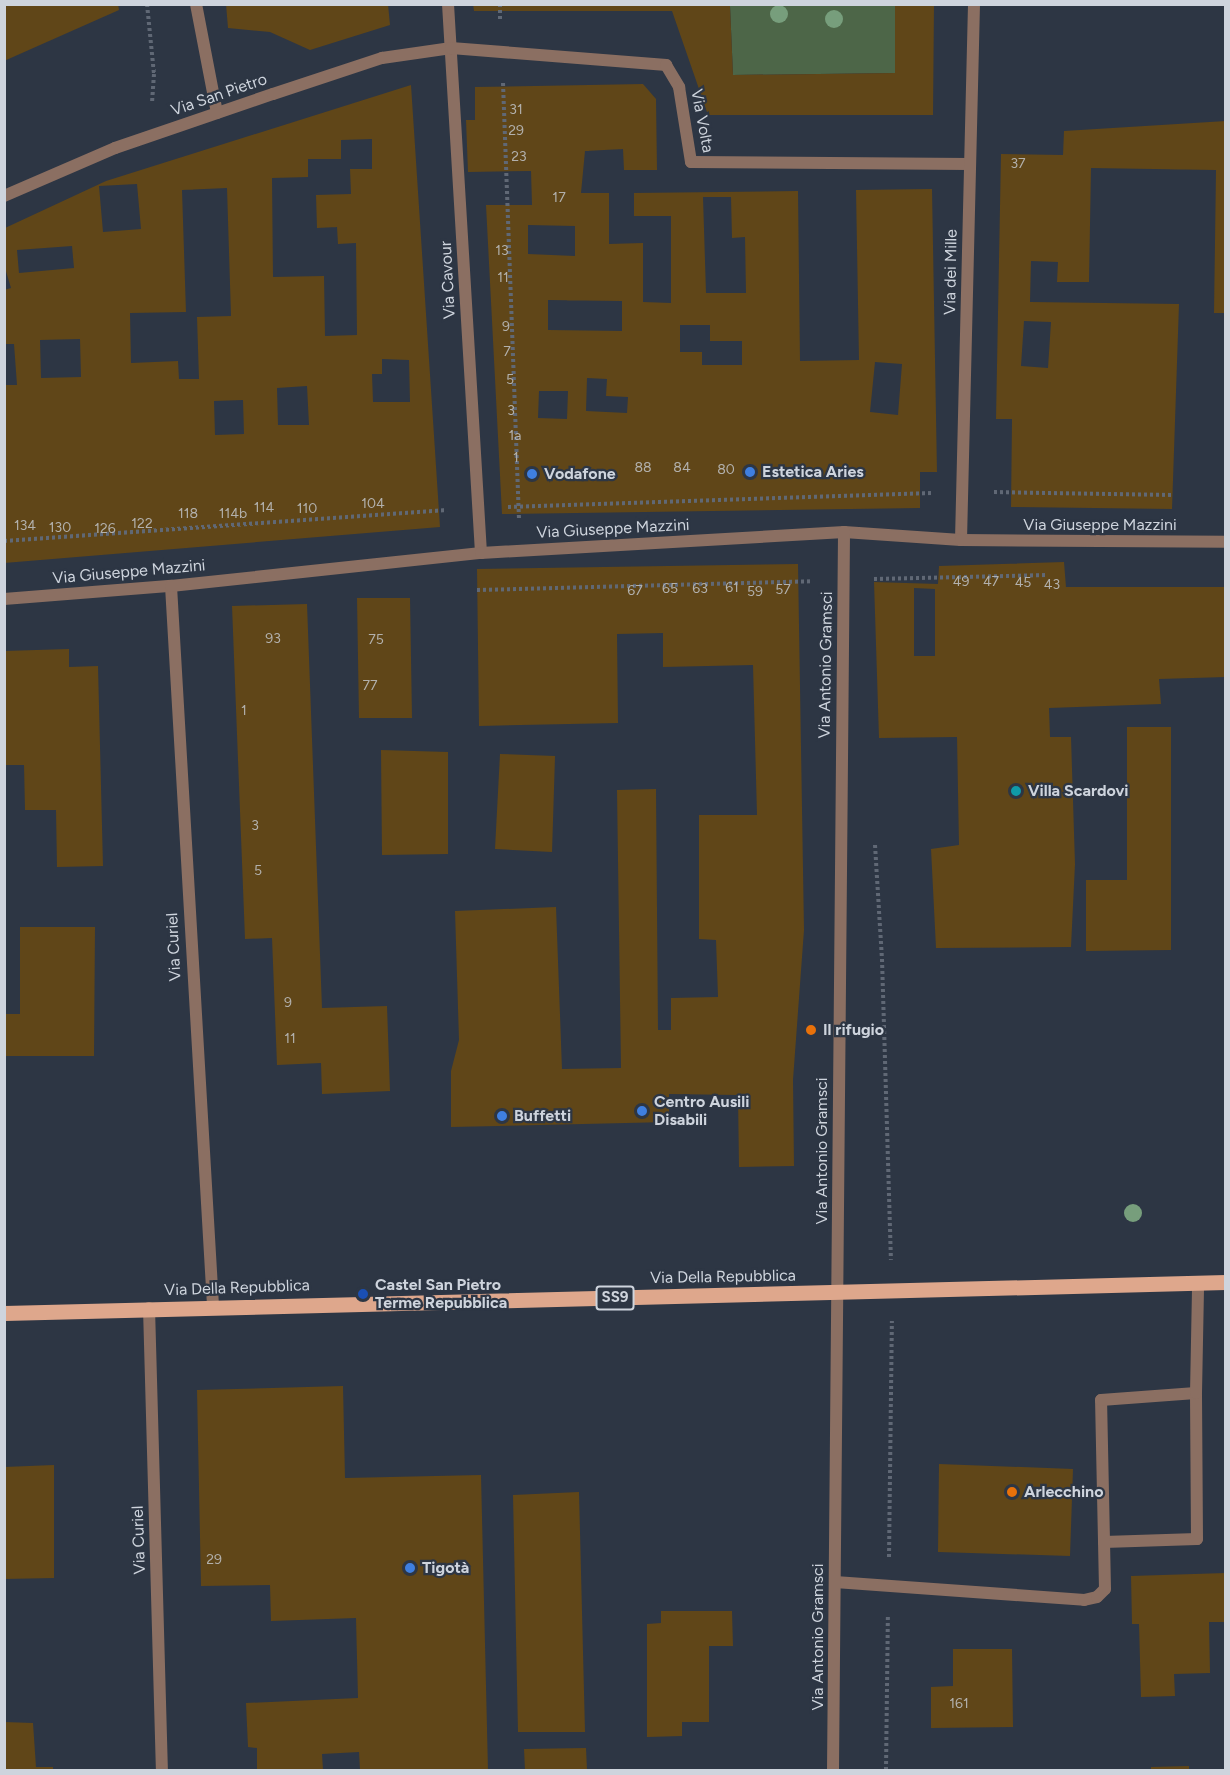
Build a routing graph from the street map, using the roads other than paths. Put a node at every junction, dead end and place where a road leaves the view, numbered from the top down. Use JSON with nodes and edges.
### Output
{"nodes":[{"id":1,"x":196,"y":4,"type":"edge"},
{"id":2,"x":448,"y":4,"type":"edge"},
{"id":3,"x":974,"y":4,"type":"edge"},
{"id":4,"x":451,"y":48,"type":"junction"},
{"id":5,"x":217,"y":113,"type":"junction"},
{"id":6,"x":970,"y":164,"type":"junction"},
{"id":7,"x":4,"y":196,"type":"edge"},
{"id":8,"x":844,"y":532,"type":"junction"},
{"id":9,"x":961,"y":540,"type":"junction"},
{"id":10,"x":1226,"y":542,"type":"edge"},
{"id":11,"x":481,"y":553,"type":"junction"},
{"id":12,"x":171,"y":586,"type":"junction"},
{"id":13,"x":4,"y":599,"type":"edge"},
{"id":14,"x":1226,"y":1282,"type":"edge"},
{"id":15,"x":1198,"y":1285,"type":"junction"},
{"id":16,"x":837,"y":1293,"type":"junction"},
{"id":17,"x":213,"y":1306,"type":"junction"},
{"id":18,"x":149,"y":1308,"type":"junction"},
{"id":19,"x":4,"y":1313,"type":"edge"},
{"id":20,"x":1196,"y":1393,"type":"junction"},
{"id":21,"x":1104,"y":1542,"type":"junction"},
{"id":22,"x":835,"y":1582,"type":"junction"},
{"id":23,"x":162,"y":1770,"type":"edge"},
{"id":24,"x":834,"y":1770,"type":"edge"}],
"edges":[{"from":1,"to":5,"type":"street"},
{"from":2,"to":4,"type":"street","name":"Via Cavour"},
{"from":3,"to":6,"type":"street","name":"Via dei Mille"},
{"from":4,"to":5,"type":"street","name":"Via San Pietro"},
{"from":4,"to":6,"type":"street","name":"Via Volta"},
{"from":4,"to":11,"type":"street","name":"Via Cavour"},
{"from":5,"to":7,"type":"street","name":"Via San Pietro"},
{"from":6,"to":9,"type":"street","name":"Via dei Mille"},
{"from":8,"to":9,"type":"street","name":"Via Giuseppe Mazzini"},
{"from":8,"to":11,"type":"street","name":"Via Giuseppe Mazzini"},
{"from":8,"to":16,"type":"street","name":"Via Antonio Gramsci"},
{"from":9,"to":10,"type":"street","name":"Via Giuseppe Mazzini"},
{"from":11,"to":12,"type":"street","name":"Via Giuseppe Mazzini"},
{"from":12,"to":13,"type":"street","name":"Via Giuseppe Mazzini"},
{"from":12,"to":17,"type":"street","name":"Via Curiel"},
{"from":14,"to":15,"type":"main road","name":"Via Della Repubblica","number":"SS9"},
{"from":15,"to":16,"type":"main road","name":"Via Della Repubblica","number":"SS9"},
{"from":15,"to":20,"type":"street"},
{"from":16,"to":17,"type":"main road","name":"Via Della Repubblica","number":"SS9"},
{"from":16,"to":22,"type":"street","name":"Via Antonio Gramsci"},
{"from":17,"to":18,"type":"main road","name":"Via Della Repubblica","number":"SS9"},
{"from":18,"to":19,"type":"main road","name":"Via Della Repubblica","number":"SS9"},
{"from":18,"to":23,"type":"street","name":"Via Curiel"},
{"from":20,"to":21,"type":"street"},
{"from":20,"to":21,"type":"street"},
{"from":21,"to":22,"type":"street"},
{"from":22,"to":24,"type":"street","name":"Via Antonio Gramsci"}]}
